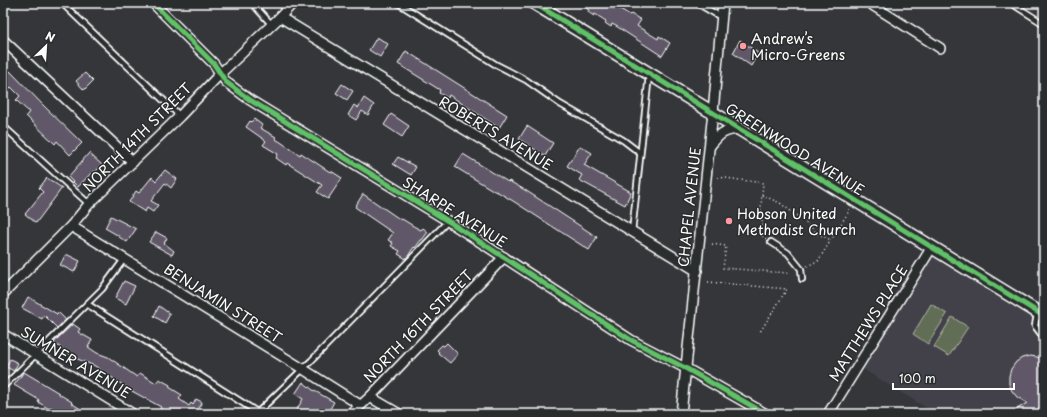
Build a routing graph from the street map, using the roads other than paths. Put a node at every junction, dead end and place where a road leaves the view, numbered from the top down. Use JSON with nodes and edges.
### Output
{"nodes":[{"id":1,"x":62,"y":3,"type":"edge"},
{"id":2,"x":153,"y":3,"type":"edge"},
{"id":3,"x":252,"y":3,"type":"edge"},
{"id":4,"x":294,"y":3,"type":"edge"},
{"id":5,"x":398,"y":3,"type":"edge"},
{"id":6,"x":534,"y":3,"type":"edge"},
{"id":7,"x":697,"y":3,"type":"edge"},
{"id":8,"x":723,"y":3,"type":"edge"},
{"id":9,"x":869,"y":3,"type":"edge"},
{"id":10,"x":1011,"y":3,"type":"edge"},
{"id":11,"x":280,"y":17,"type":"junction"},
{"id":12,"x":721,"y":18,"type":"junction"},
{"id":13,"x":1044,"y":24,"type":"edge"},
{"id":14,"x":272,"y":25,"type":"junction"},
{"id":15,"x":3,"y":40,"type":"edge"},
{"id":16,"x":940,"y":48,"type":"dead end"},
{"id":17,"x":221,"y":73,"type":"junction"},
{"id":18,"x":649,"y":73,"type":"junction"},
{"id":19,"x":713,"y":112,"type":"junction"},
{"id":20,"x":180,"y":116,"type":"junction"},
{"id":21,"x":3,"y":126,"type":"edge"},
{"id":22,"x":740,"y":129,"type":"junction"},
{"id":23,"x":710,"y":146,"type":"junction"},
{"id":24,"x":640,"y":153,"type":"junction"},
{"id":25,"x":133,"y":162,"type":"junction"},
{"id":26,"x":89,"y":204,"type":"junction"},
{"id":27,"x":448,"y":221,"type":"junction"},
{"id":28,"x":71,"y":226,"type":"junction"},
{"id":29,"x":632,"y":232,"type":"junction"},
{"id":30,"x":768,"y":241,"type":"road end"},
{"id":31,"x":932,"y":247,"type":"junction"},
{"id":32,"x":504,"y":257,"type":"junction"},
{"id":33,"x":125,"y":258,"type":"junction"},
{"id":34,"x":697,"y":271,"type":"junction"},
{"id":35,"x":802,"y":279,"type":"dead end"},
{"id":36,"x":3,"y":294,"type":"edge"},
{"id":37,"x":87,"y":304,"type":"junction"},
{"id":38,"x":1041,"y":314,"type":"edge"},
{"id":39,"x":3,"y":334,"type":"edge"},
{"id":40,"x":1044,"y":338,"type":"edge"},
{"id":41,"x":35,"y":354,"type":"junction"},
{"id":42,"x":303,"y":369,"type":"junction"},
{"id":43,"x":687,"y":369,"type":"junction"},
{"id":44,"x":3,"y":387,"type":"edge"},
{"id":45,"x":370,"y":396,"type":"junction"},
{"id":46,"x":360,"y":405,"type":"junction"},
{"id":47,"x":257,"y":413,"type":"edge"},
{"id":48,"x":133,"y":414,"type":"edge"},
{"id":49,"x":351,"y":414,"type":"edge"},
{"id":50,"x":399,"y":414,"type":"edge"},
{"id":51,"x":681,"y":414,"type":"edge"},
{"id":52,"x":766,"y":414,"type":"edge"},
{"id":53,"x":828,"y":414,"type":"edge"}],
"edges":[{"from":1,"to":20,"type":"lane"},
{"from":2,"to":17,"type":"street","name":"SHARPE AVENUE"},
{"from":3,"to":14,"type":"lane"},
{"from":4,"to":11,"type":"street","name":"NORTH 14TH STREET"},
{"from":5,"to":24,"type":"lane"},
{"from":6,"to":18,"type":"street","name":"GREENWOOD AVENUE"},
{"from":7,"to":12,"type":"lane"},
{"from":8,"to":12,"type":"street","name":"CHAPEL AVENUE"},
{"from":9,"to":16,"type":"street"},
{"from":10,"to":13,"type":"lane"},
{"from":11,"to":14,"type":"street","name":"NORTH 14TH STREET"},
{"from":11,"to":29,"type":"street","name":"ROBERTS AVENUE"},
{"from":12,"to":19,"type":"street","name":"CHAPEL AVENUE"},
{"from":14,"to":17,"type":"street","name":"NORTH 14TH STREET"},
{"from":15,"to":25,"type":"street"},
{"from":17,"to":20,"type":"street","name":"NORTH 14TH STREET"},
{"from":17,"to":27,"type":"street","name":"SHARPE AVENUE"},
{"from":18,"to":19,"type":"street","name":"GREENWOOD AVENUE"},
{"from":18,"to":24,"type":"lane"},
{"from":19,"to":22,"type":"street","name":"GREENWOOD AVENUE"},
{"from":19,"to":23,"type":"street","name":"CHAPEL AVENUE"},
{"from":20,"to":25,"type":"street","name":"NORTH 14TH STREET"},
{"from":21,"to":26,"type":"lane"},
{"from":22,"to":23,"type":"street"},
{"from":22,"to":31,"type":"street","name":"GREENWOOD AVENUE"},
{"from":23,"to":34,"type":"street","name":"CHAPEL AVENUE"},
{"from":24,"to":29,"type":"lane"},
{"from":25,"to":26,"type":"street","name":"NORTH 14TH STREET"},
{"from":26,"to":28,"type":"street","name":"NORTH 14TH STREET"},
{"from":27,"to":32,"type":"street","name":"SHARPE AVENUE"},
{"from":27,"to":42,"type":"lane"},
{"from":28,"to":33,"type":"street","name":"BENJAMIN STREET"},
{"from":28,"to":36,"type":"street","name":"NORTH 14TH STREET"},
{"from":29,"to":34,"type":"street","name":"ROBERTS AVENUE"},
{"from":30,"to":35,"type":"lane"},
{"from":31,"to":38,"type":"street","name":"GREENWOOD AVENUE"},
{"from":31,"to":53,"type":"street","name":"MATTHEWS PLACE"},
{"from":32,"to":43,"type":"street","name":"SHARPE AVENUE"},
{"from":32,"to":45,"type":"street","name":"NORTH 16TH STREET"},
{"from":33,"to":37,"type":"lane"},
{"from":33,"to":42,"type":"street","name":"BENJAMIN STREET"},
{"from":34,"to":43,"type":"street","name":"CHAPEL AVENUE"},
{"from":37,"to":41,"type":"lane"},
{"from":37,"to":47,"type":"lane"},
{"from":38,"to":40,"type":"lane"},
{"from":39,"to":41,"type":"street","name":"SUMNER AVENUE"},
{"from":41,"to":44,"type":"lane"},
{"from":41,"to":48,"type":"street","name":"SUMNER AVENUE"},
{"from":42,"to":46,"type":"street","name":"BENJAMIN STREET"},
{"from":42,"to":47,"type":"lane"},
{"from":43,"to":51,"type":"street","name":"CHAPEL AVENUE"},
{"from":43,"to":52,"type":"street","name":"SHARPE AVENUE"},
{"from":45,"to":46,"type":"street","name":"NORTH 16TH STREET"},
{"from":45,"to":50,"type":"street"},
{"from":46,"to":49,"type":"street","name":"NORTH 16TH STREET"}]}
